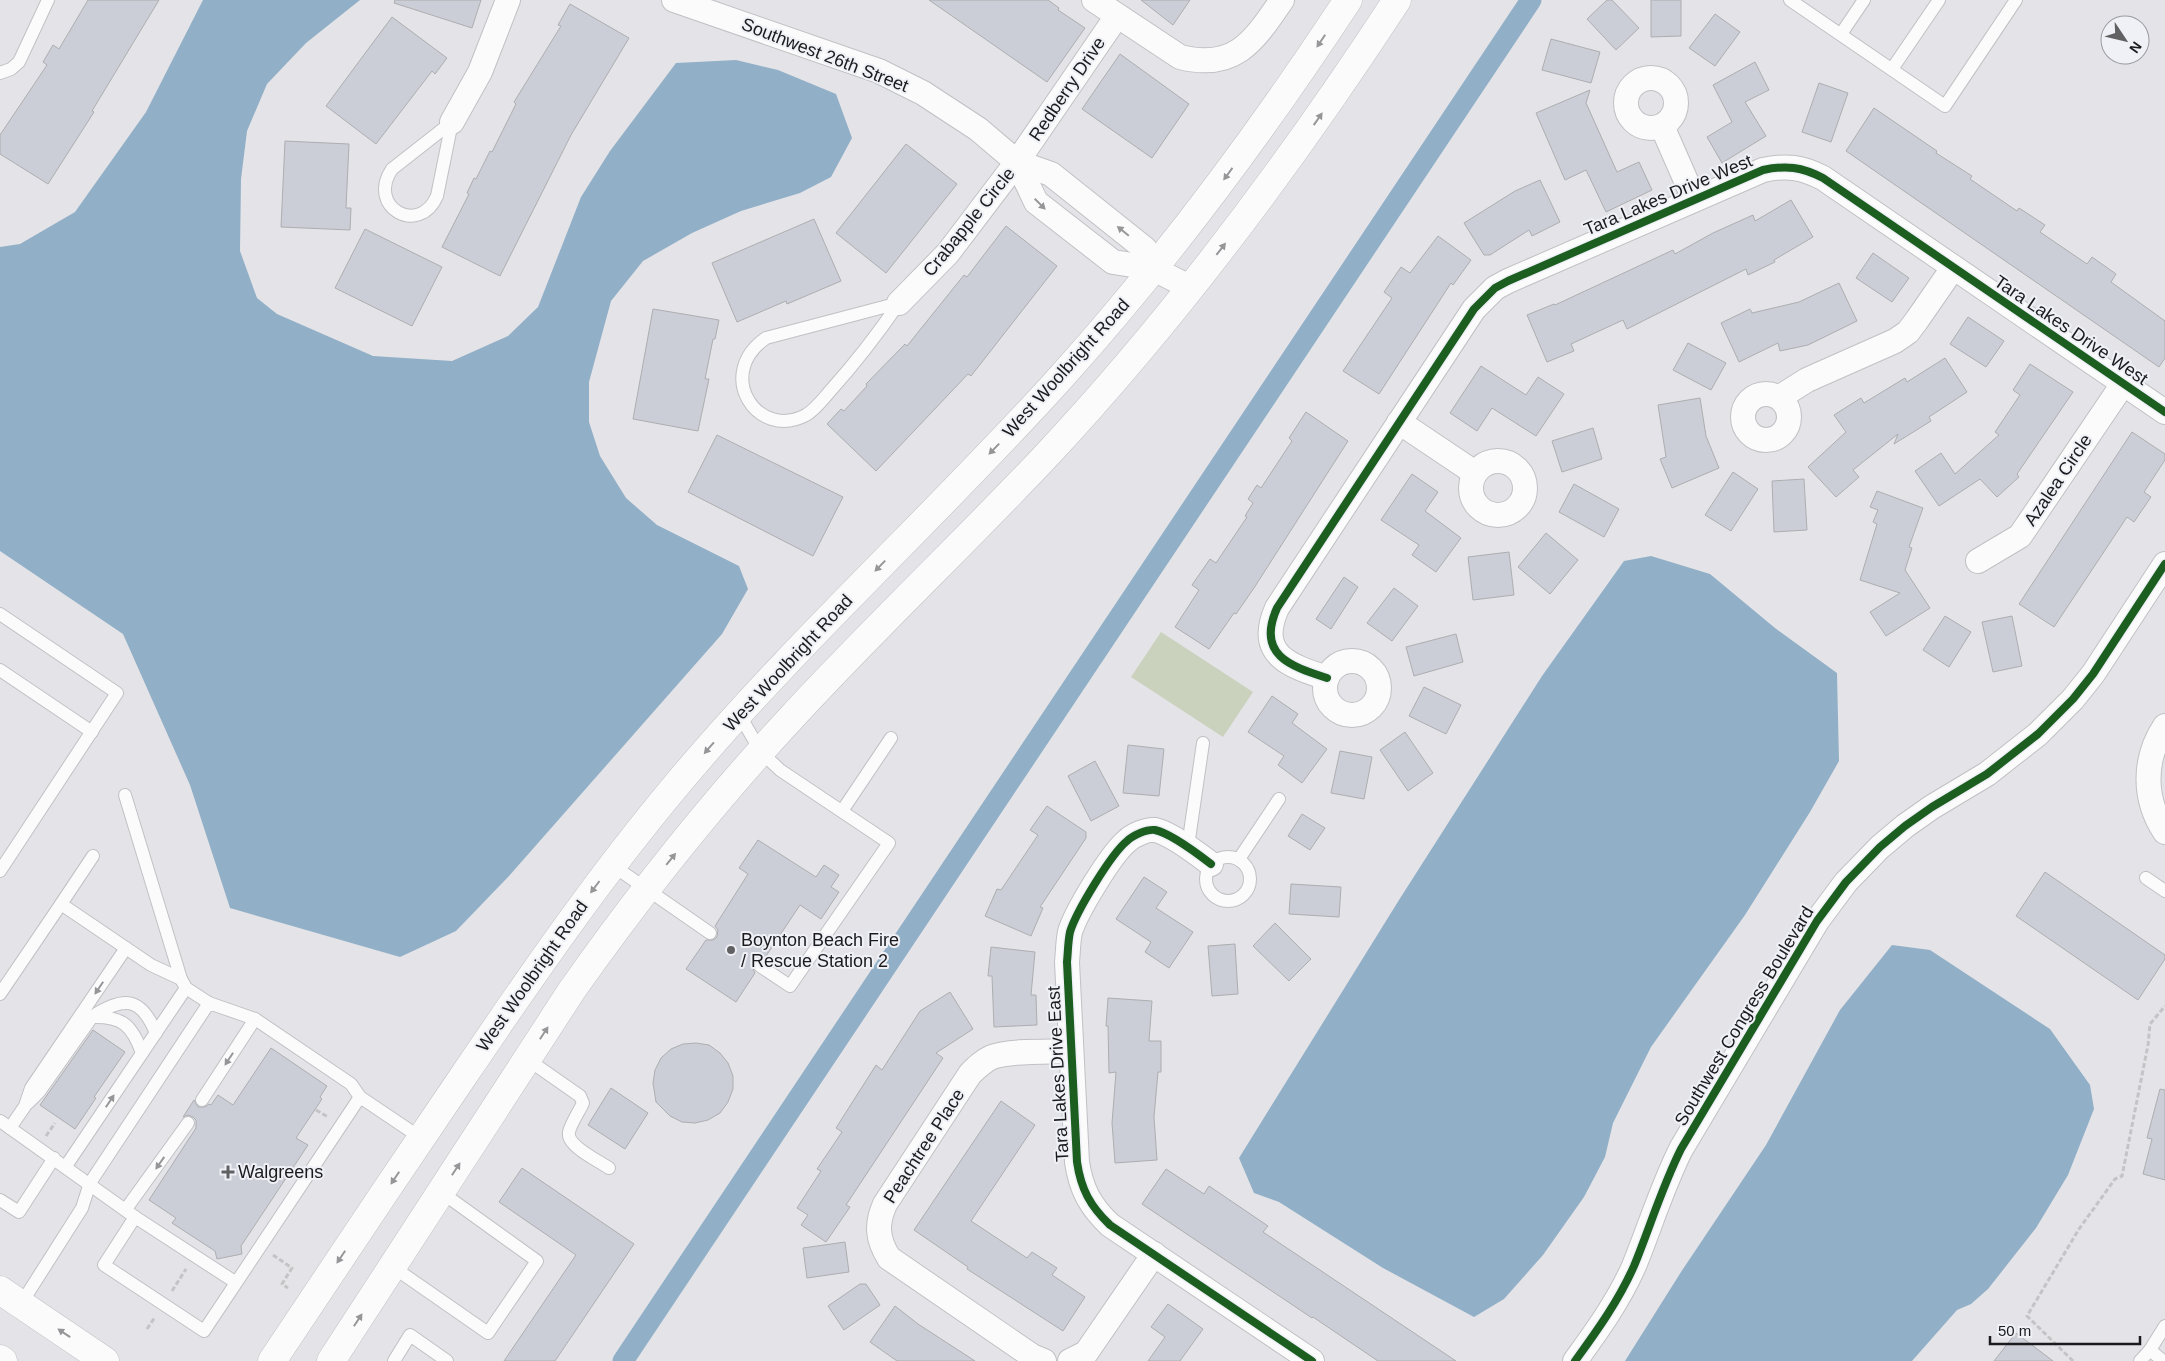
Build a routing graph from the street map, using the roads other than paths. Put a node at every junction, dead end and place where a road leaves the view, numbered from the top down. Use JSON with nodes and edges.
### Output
{"nodes":[{"id":1,"x":48,"y":0,"type":"edge"},
{"id":2,"x":508,"y":0,"type":"edge"},
{"id":3,"x":674,"y":0,"type":"edge"},
{"id":4,"x":1094,"y":0,"type":"edge"},
{"id":5,"x":1282,"y":0,"type":"edge"},
{"id":6,"x":1348,"y":0,"type":"edge"},
{"id":7,"x":1397,"y":0,"type":"edge"},
{"id":8,"x":1790,"y":0,"type":"edge"},
{"id":9,"x":1864,"y":0,"type":"edge"},
{"id":10,"x":1939,"y":0,"type":"edge"},
{"id":11,"x":2016,"y":0,"type":"edge"},
{"id":12,"x":1117,"y":16,"type":"junction"},
{"id":13,"x":1841,"y":34,"type":"junction"},
{"id":14,"x":1892,"y":69,"type":"junction"},
{"id":15,"x":0,"y":73,"type":"edge"},
{"id":16,"x":452,"y":122,"type":"junction"},
{"id":17,"x":1662,"y":126,"type":"dead end"},
{"id":18,"x":1017,"y":162,"type":"junction"},
{"id":19,"x":1694,"y":200,"type":"junction"},
{"id":20,"x":1152,"y":268,"type":"junction"},
{"id":21,"x":1953,"y":268,"type":"junction"},
{"id":22,"x":1191,"y":288,"type":"junction"},
{"id":23,"x":899,"y":303,"type":"junction"},
{"id":24,"x":2123,"y":384,"type":"junction"},
{"id":25,"x":1780,"y":397,"type":"dead end"},
{"id":26,"x":2165,"y":412,"type":"edge"},
{"id":27,"x":1399,"y":422,"type":"junction"},
{"id":28,"x":1475,"y":473,"type":"dead end"},
{"id":29,"x":1978,"y":561,"type":"dead end"},
{"id":30,"x":2165,"y":564,"type":"edge"},
{"id":31,"x":1,"y":617,"type":"edge"},
{"id":32,"x":0,"y":670,"type":"edge"},
{"id":33,"x":1327,"y":678,"type":"dead end"},
{"id":34,"x":739,"y":714,"type":"junction"},
{"id":35,"x":2165,"y":726,"type":"edge"},
{"id":36,"x":92,"y":732,"type":"junction"},
{"id":37,"x":891,"y":738,"type":"dead end"},
{"id":38,"x":1203,"y":743,"type":"dead end"},
{"id":39,"x":761,"y":752,"type":"junction"},
{"id":40,"x":125,"y":795,"type":"dead end"},
{"id":41,"x":1279,"y":798,"type":"dead end"},
{"id":42,"x":842,"y":811,"type":"junction"},
{"id":43,"x":2165,"y":832,"type":"edge"},
{"id":44,"x":1188,"y":846,"type":"junction"},
{"id":45,"x":92,"y":856,"type":"dead end"},
{"id":46,"x":1239,"y":859,"type":"junction"},
{"id":47,"x":1211,"y":864,"type":"junction"},
{"id":48,"x":612,"y":865,"type":"junction"},
{"id":49,"x":0,"y":871,"type":"edge"},
{"id":50,"x":2146,"y":878,"type":"dead end"},
{"id":51,"x":646,"y":890,"type":"junction"},
{"id":52,"x":2165,"y":892,"type":"edge"},
{"id":53,"x":61,"y":904,"type":"junction"},
{"id":54,"x":710,"y":933,"type":"dead end"},
{"id":55,"x":126,"y":948,"type":"junction"},
{"id":56,"x":760,"y":966,"type":"dead end"},
{"id":57,"x":184,"y":983,"type":"junction"},
{"id":58,"x":0,"y":994,"type":"edge"},
{"id":59,"x":209,"y":1003,"type":"junction"},
{"id":60,"x":92,"y":1017,"type":"junction"},
{"id":61,"x":256,"y":1019,"type":"junction"},
{"id":62,"x":156,"y":1033,"type":"junction"},
{"id":63,"x":1072,"y":1051,"type":"junction"},
{"id":64,"x":142,"y":1053,"type":"junction"},
{"id":65,"x":527,"y":1059,"type":"junction"},
{"id":66,"x":360,"y":1097,"type":"junction"},
{"id":67,"x":202,"y":1100,"type":"dead end"},
{"id":68,"x":25,"y":1106,"type":"junction"},
{"id":69,"x":188,"y":1123,"type":"dead end"},
{"id":70,"x":5,"y":1125,"type":"edge"},
{"id":71,"x":421,"y":1138,"type":"junction"},
{"id":72,"x":54,"y":1158,"type":"junction"},
{"id":73,"x":66,"y":1166,"type":"junction"},
{"id":74,"x":609,"y":1168,"type":"dead end"},
{"id":75,"x":90,"y":1183,"type":"junction"},
{"id":76,"x":442,"y":1192,"type":"junction"},
{"id":77,"x":0,"y":1200,"type":"edge"},
{"id":78,"x":131,"y":1213,"type":"junction"},
{"id":79,"x":1154,"y":1254,"type":"junction"},
{"id":80,"x":393,"y":1267,"type":"junction"},
{"id":81,"x":235,"y":1282,"type":"junction"},
{"id":82,"x":10,"y":1297,"type":"edge"},
{"id":83,"x":2165,"y":1326,"type":"edge"},
{"id":84,"x":2150,"y":1350,"type":"junction"},
{"id":85,"x":0,"y":1359,"type":"edge"},
{"id":86,"x":3,"y":1361,"type":"edge"},
{"id":87,"x":104,"y":1361,"type":"edge"},
{"id":88,"x":272,"y":1361,"type":"edge"},
{"id":89,"x":331,"y":1361,"type":"edge"},
{"id":90,"x":394,"y":1361,"type":"edge"},
{"id":91,"x":447,"y":1361,"type":"edge"},
{"id":92,"x":1044,"y":1361,"type":"edge"},
{"id":93,"x":1070,"y":1361,"type":"edge"},
{"id":94,"x":1312,"y":1361,"type":"edge"},
{"id":95,"x":1575,"y":1361,"type":"edge"},
{"id":96,"x":2140,"y":1361,"type":"edge"},
{"id":97,"x":2163,"y":1361,"type":"edge"}],
"edges":[{"from":1,"to":15,"type":"lane"},
{"from":2,"to":16,"type":"street"},
{"from":3,"to":18,"type":"street","name":"Southwest 26th Street"},
{"from":4,"to":12,"type":"street"},
{"from":5,"to":12,"type":"street"},
{"from":6,"to":20,"type":"main road","name":"West Woolbright Road","one_way":true},
{"from":22,"to":7,"type":"main road","one_way":true},
{"from":8,"to":13,"type":"lane"},
{"from":9,"to":13,"type":"lane"},
{"from":10,"to":14,"type":"lane"},
{"from":11,"to":14,"type":"lane"},
{"from":12,"to":18,"type":"street","name":"Redberry Drive"},
{"from":13,"to":14,"type":"lane"},
{"from":16,"to":16,"type":"lane"},
{"from":17,"to":19,"type":"street"},
{"from":18,"to":20,"type":"street","name":"Southwest 26th Street"},
{"from":18,"to":23,"type":"street","name":"Crabapple Circle"},
{"from":19,"to":21,"type":"street","name":"Tara Lakes Drive West"},
{"from":19,"to":27,"type":"street","name":"Tara Lakes Drive West"},
{"from":20,"to":22,"type":"street","name":"Southwest 26th Street"},
{"from":20,"to":34,"type":"main road","name":"West Woolbright Road","one_way":true},
{"from":21,"to":24,"type":"street","name":"Tara Lakes Drive West"},
{"from":21,"to":25,"type":"street"},
{"from":22,"to":39,"type":"main road"},
{"from":23,"to":23,"type":"lane"},
{"from":24,"to":26,"type":"street","name":"Tara Lakes Drive West"},
{"from":24,"to":29,"type":"street","name":"Azalea Circle"},
{"from":27,"to":28,"type":"street"},
{"from":27,"to":33,"type":"street","name":"Tara Lakes Drive West"},
{"from":30,"to":95,"type":"street","name":"Southwest Congress Boulevard"},
{"from":31,"to":36,"type":"lane"},
{"from":32,"to":36,"type":"lane"},
{"from":34,"to":39,"type":"lane"},
{"from":34,"to":48,"type":"main road","name":"West Woolbright Road","one_way":true},
{"from":35,"to":43,"type":"street"},
{"from":36,"to":49,"type":"lane"},
{"from":37,"to":42,"type":"lane"},
{"from":38,"to":44,"type":"lane"},
{"from":39,"to":42,"type":"lane"},
{"from":51,"to":39,"type":"main road","one_way":true},
{"from":40,"to":57,"type":"lane"},
{"from":41,"to":46,"type":"lane"},
{"from":42,"to":56,"type":"lane"},
{"from":44,"to":47,"type":"street","name":"Tara Lakes Drive East"},
{"from":44,"to":63,"type":"street","name":"Tara Lakes Drive East"},
{"from":45,"to":53,"type":"lane"},
{"from":46,"to":47,"type":"lane"},
{"from":46,"to":47,"type":"lane"},
{"from":48,"to":51,"type":"lane"},
{"from":48,"to":71,"type":"main road","name":"West Woolbright Road","one_way":true},
{"from":50,"to":52,"type":"lane"},
{"from":51,"to":54,"type":"lane"},
{"from":65,"to":51,"type":"main road","one_way":true},
{"from":53,"to":55,"type":"lane"},
{"from":53,"to":58,"type":"lane"},
{"from":55,"to":57,"type":"lane"},
{"from":55,"to":68,"type":"lane","one_way":true},
{"from":57,"to":59,"type":"lane"},
{"from":57,"to":62,"type":"lane"},
{"from":59,"to":61,"type":"lane"},
{"from":59,"to":75,"type":"lane"},
{"from":60,"to":62,"type":"lane"},
{"from":60,"to":64,"type":"lane"},
{"from":60,"to":68,"type":"lane"},
{"from":61,"to":66,"type":"lane"},
{"from":61,"to":67,"type":"lane","one_way":true},
{"from":62,"to":64,"type":"lane"},
{"from":63,"to":79,"type":"street","name":"Tara Lakes Drive East"},
{"from":63,"to":92,"type":"street","name":"Peachtree Place"},
{"from":73,"to":64,"type":"lane","one_way":true},
{"from":65,"to":74,"type":"lane"},
{"from":76,"to":65,"type":"main road","one_way":true},
{"from":66,"to":71,"type":"lane"},
{"from":66,"to":81,"type":"lane"},
{"from":68,"to":70,"type":"lane"},
{"from":69,"to":78,"type":"lane","one_way":true},
{"from":70,"to":72,"type":"lane"},
{"from":71,"to":88,"type":"main road","name":"West Woolbright Road","one_way":true},
{"from":72,"to":73,"type":"lane"},
{"from":72,"to":77,"type":"lane"},
{"from":73,"to":75,"type":"lane"},
{"from":75,"to":78,"type":"lane"},
{"from":75,"to":82,"type":"lane"},
{"from":76,"to":80,"type":"main road"},
{"from":76,"to":80,"type":"lane"},
{"from":78,"to":81,"type":"lane"},
{"from":78,"to":81,"type":"lane"},
{"from":79,"to":93,"type":"street"},
{"from":79,"to":94,"type":"street","name":"Tara Lakes Drive East"},
{"from":89,"to":80,"type":"main road","one_way":true},
{"from":87,"to":82,"type":"main road","one_way":true},
{"from":83,"to":84,"type":"lane"},
{"from":84,"to":96,"type":"lane"},
{"from":84,"to":97,"type":"lane"},
{"from":85,"to":86,"type":"main road"},
{"from":90,"to":91,"type":"lane"}]}
